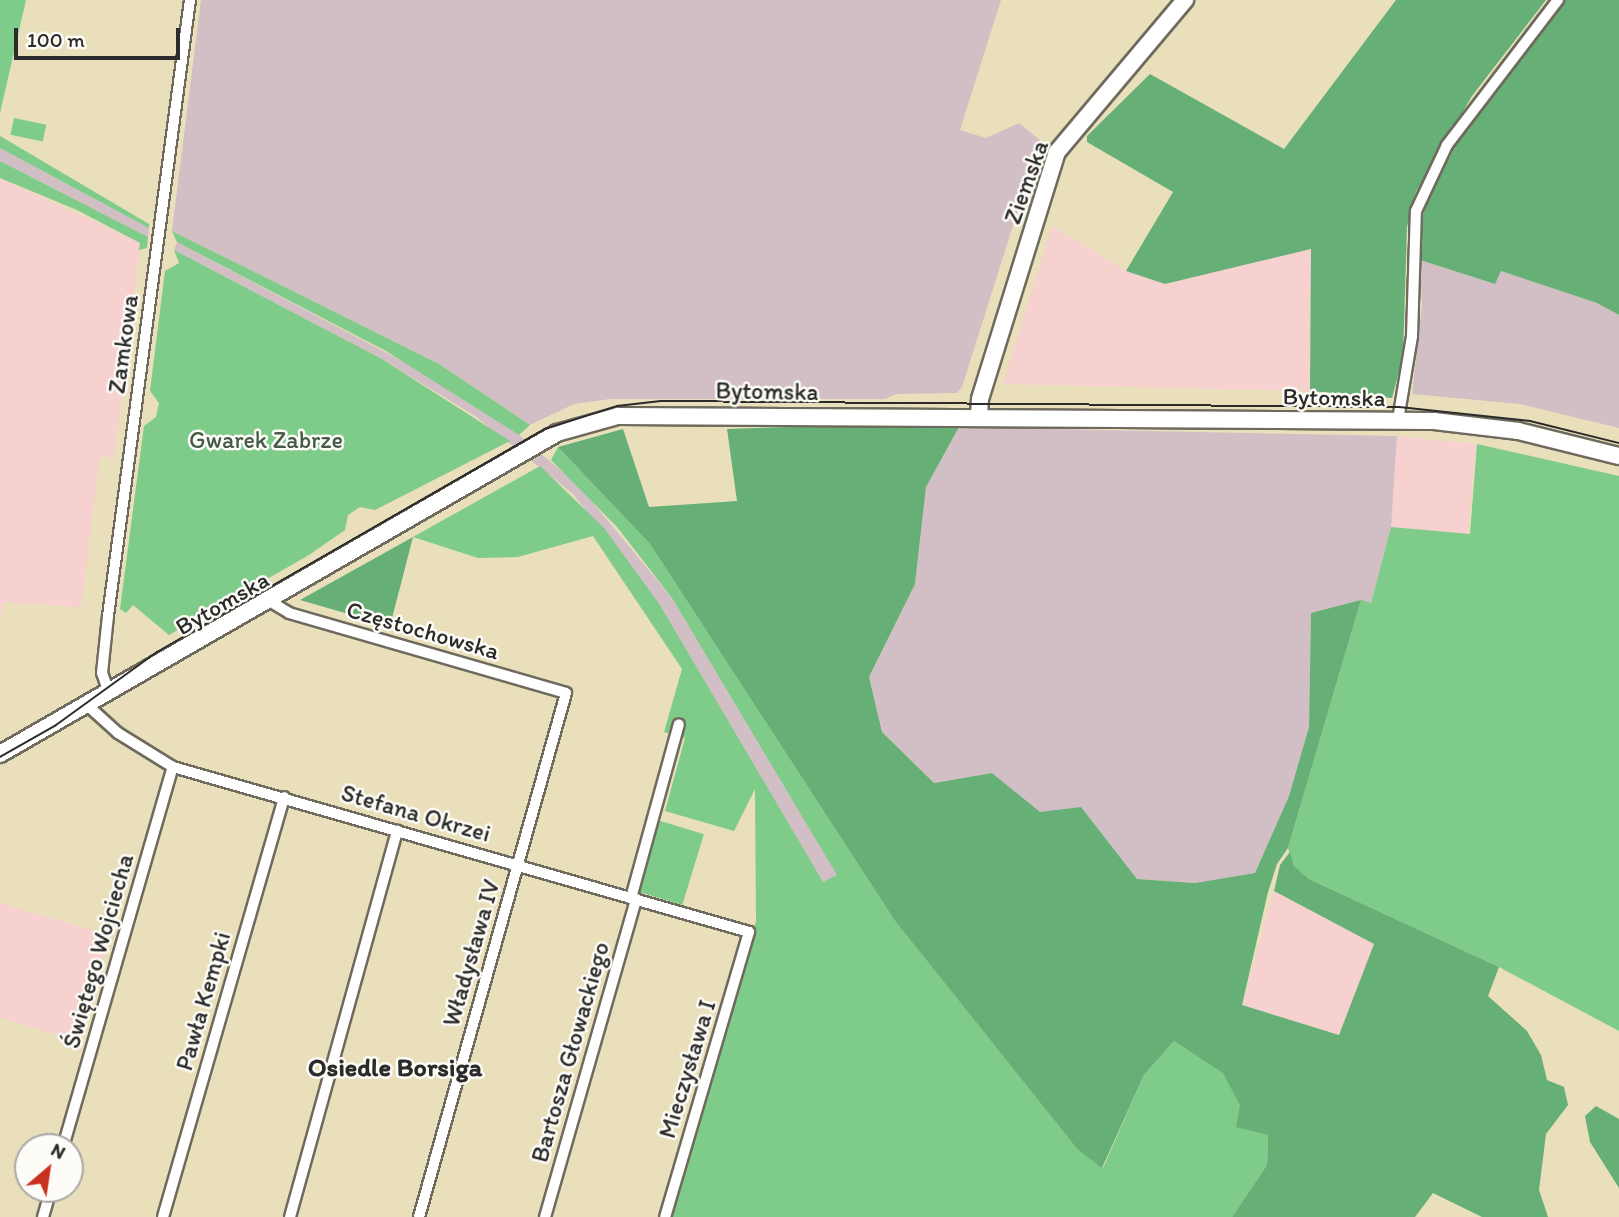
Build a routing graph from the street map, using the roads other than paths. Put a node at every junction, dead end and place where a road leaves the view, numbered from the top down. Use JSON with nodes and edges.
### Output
{"nodes":[{"id":1,"x":190,"y":0,"type":"edge"},
{"id":2,"x":1185,"y":0,"type":"edge"},
{"id":3,"x":1558,"y":0,"type":"edge"},
{"id":4,"x":979,"y":417,"type":"junction"},
{"id":5,"x":1398,"y":420,"type":"junction"},
{"id":6,"x":1619,"y":456,"type":"edge"},
{"id":7,"x":271,"y":602,"type":"junction"},
{"id":8,"x":109,"y":693,"type":"junction"},
{"id":9,"x":566,"y":693,"type":"joint"},
{"id":10,"x":87,"y":705,"type":"junction"},
{"id":11,"x":679,"y":724,"type":"dead end"},
{"id":12,"x":0,"y":754,"type":"edge"},
{"id":13,"x":173,"y":767,"type":"junction"},
{"id":14,"x":284,"y":797,"type":"junction"},
{"id":15,"x":397,"y":831,"type":"junction"},
{"id":16,"x":518,"y":863,"type":"junction"},
{"id":17,"x":633,"y":898,"type":"junction"},
{"id":18,"x":749,"y":932,"type":"joint"},
{"id":19,"x":67,"y":1133,"type":"edge"},
{"id":20,"x":163,"y":1217,"type":"edge"},
{"id":21,"x":290,"y":1217,"type":"edge"},
{"id":22,"x":419,"y":1217,"type":"edge"},
{"id":23,"x":545,"y":1217,"type":"edge"},
{"id":24,"x":665,"y":1217,"type":"edge"}],
"edges":[{"from":1,"to":8,"type":"street","name":"Zamkowa"},
{"from":2,"to":4,"type":"street","name":"Ziemska"},
{"from":3,"to":5,"type":"street"},
{"from":4,"to":5,"type":"street","name":"Bytomska"},
{"from":4,"to":7,"type":"street","name":"Bytomska"},
{"from":5,"to":6,"type":"street","name":"Bytomska"},
{"from":7,"to":8,"type":"street","name":"Bytomska"},
{"from":7,"to":9,"type":"street","name":"Częstochowska"},
{"from":8,"to":10,"type":"street","name":"Bytomska"},
{"from":9,"to":16,"type":"street","name":"Władysława IV"},
{"from":10,"to":12,"type":"street","name":"Bytomska"},
{"from":10,"to":13,"type":"street","name":"Stefana Okrzei"},
{"from":11,"to":17,"type":"street","name":"Bartosza Głowackiego"},
{"from":13,"to":14,"type":"street","name":"Stefana Okrzei"},
{"from":13,"to":19,"type":"street","name":"Świętego Wojciecha"},
{"from":14,"to":15,"type":"street","name":"Stefana Okrzei"},
{"from":14,"to":20,"type":"street","name":"Pawła Kempki"},
{"from":15,"to":16,"type":"street","name":"Stefana Okrzei"},
{"from":15,"to":21,"type":"street"},
{"from":16,"to":17,"type":"street","name":"Stefana Okrzei"},
{"from":16,"to":22,"type":"street","name":"Władysława IV"},
{"from":17,"to":18,"type":"street","name":"Stefana Okrzei"},
{"from":17,"to":23,"type":"street","name":"Bartosza Głowackiego"},
{"from":18,"to":24,"type":"street","name":"Mieczysława I"}]}
